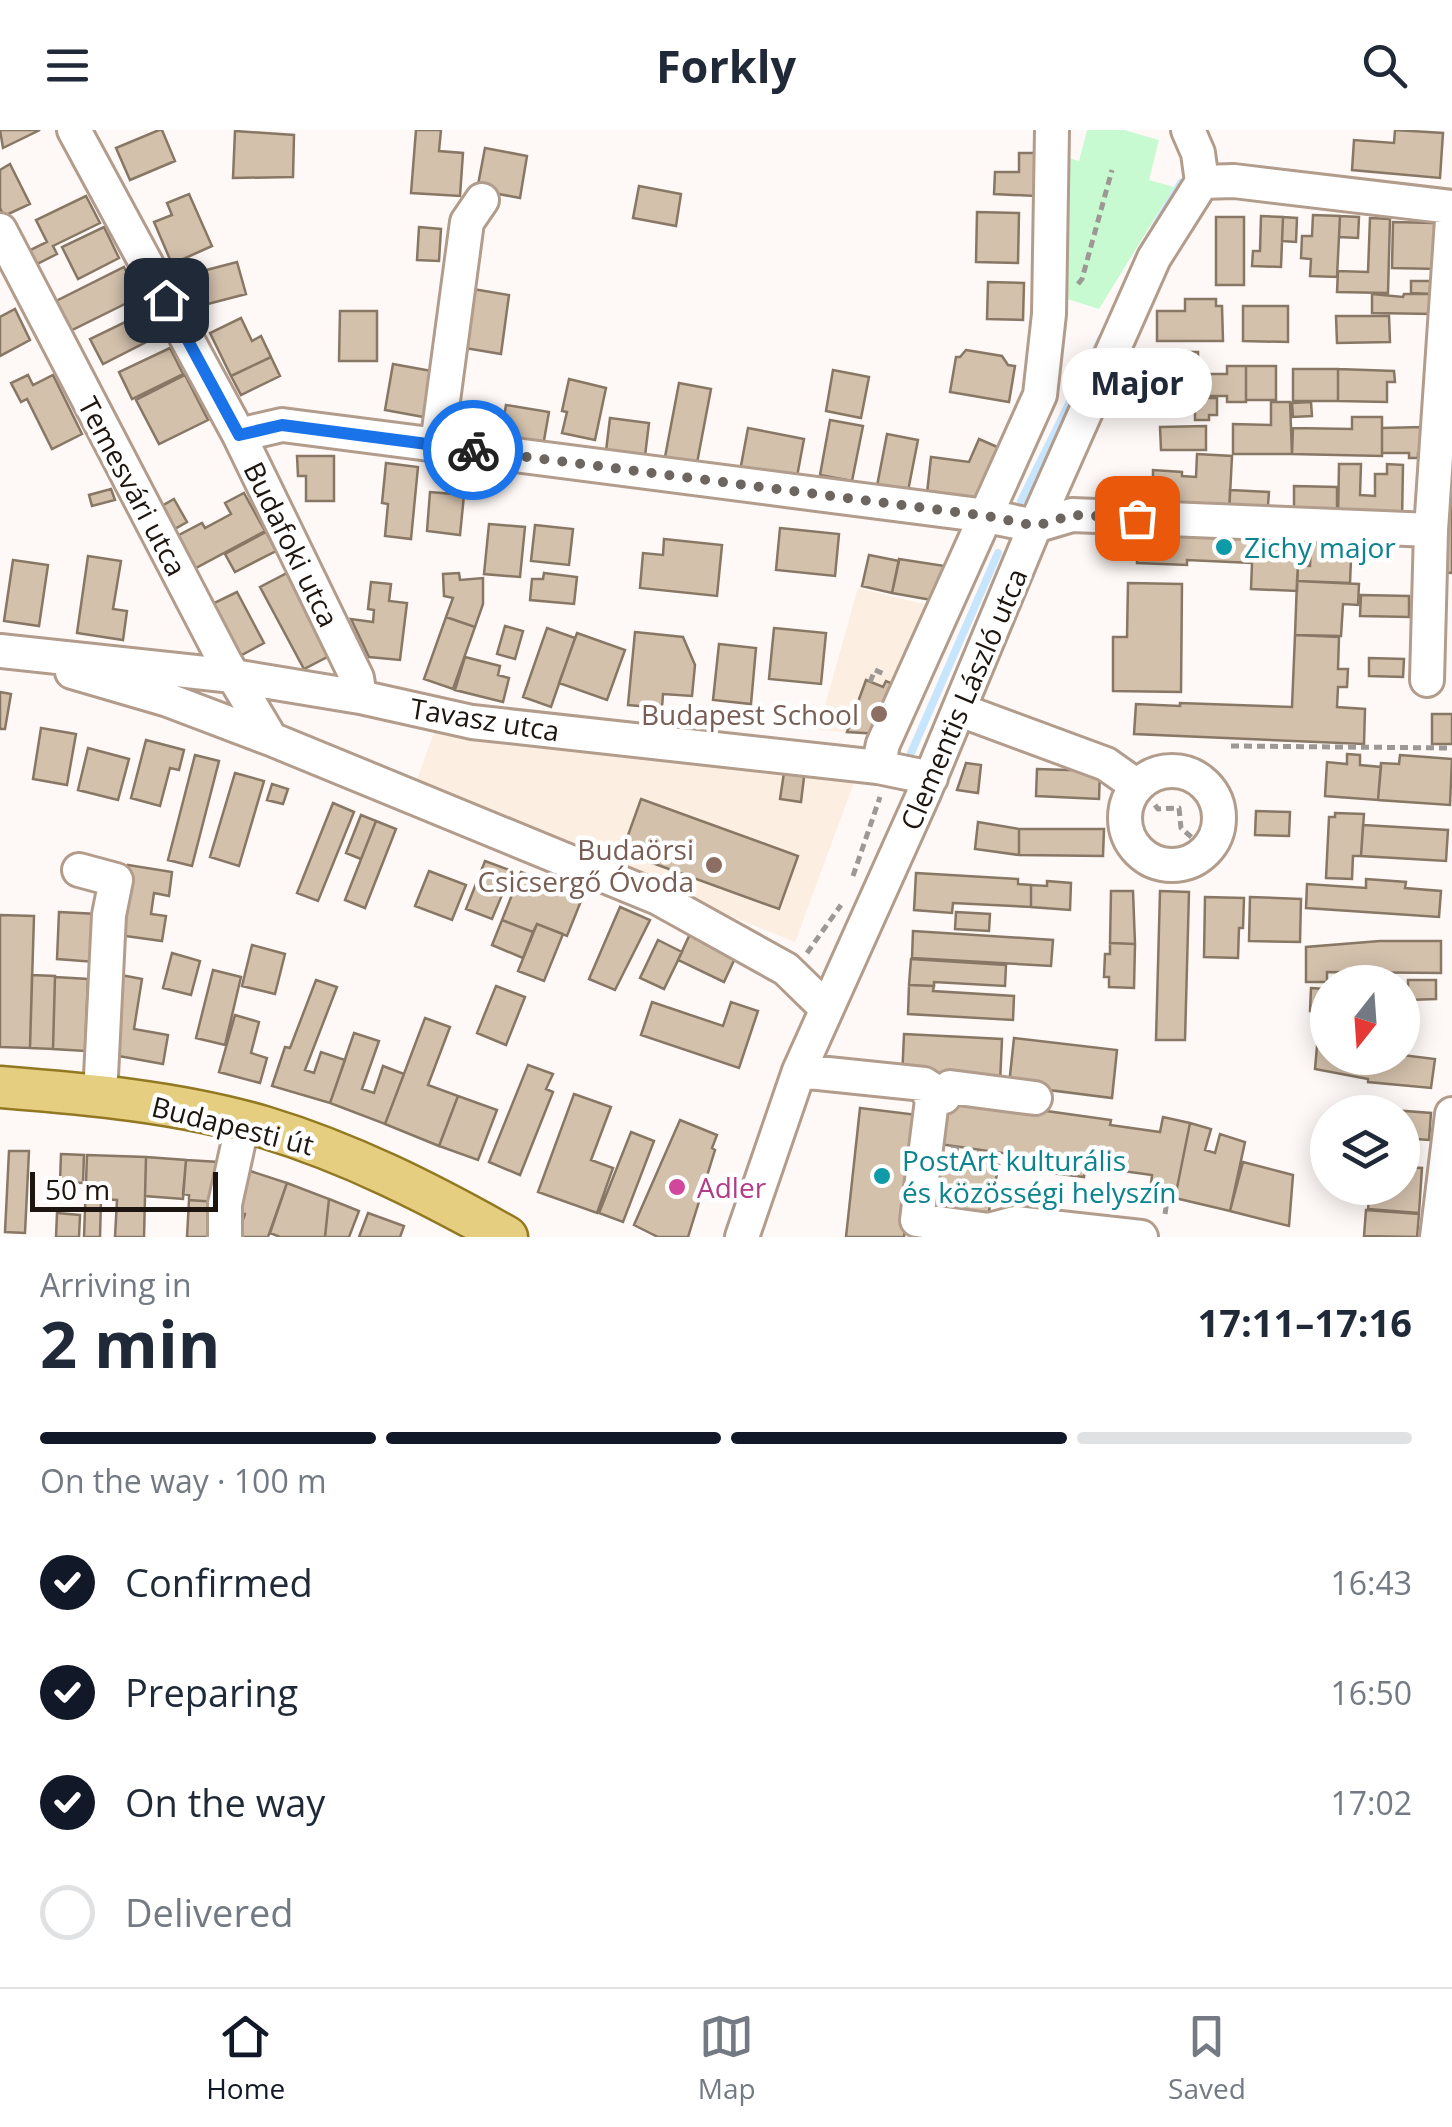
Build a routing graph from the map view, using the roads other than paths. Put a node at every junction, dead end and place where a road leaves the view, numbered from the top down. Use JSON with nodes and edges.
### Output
{"nodes":[{"id":1,"x":74,"y":130,"type":"edge"},
{"id":2,"x":1052,"y":130,"type":"edge"},
{"id":3,"x":1188,"y":130,"type":"edge"},
{"id":4,"x":1202,"y":182,"type":"junction"},
{"id":5,"x":482,"y":200,"type":"dead end"},
{"id":6,"x":1452,"y":207,"type":"edge"},
{"id":7,"x":1452,"y":220,"type":"edge"},
{"id":8,"x":0,"y":230,"type":"edge"},
{"id":9,"x":239,"y":435,"type":"junction"},
{"id":10,"x":436,"y":445,"type":"junction"},
{"id":11,"x":1444,"y":480,"type":"edge"},
{"id":12,"x":987,"y":516,"type":"junction"},
{"id":13,"x":1036,"y":526,"type":"junction"},
{"id":14,"x":1431,"y":530,"type":"junction"},
{"id":15,"x":0,"y":651,"type":"edge"},
{"id":16,"x":40,"y":657,"type":"junction"},
{"id":17,"x":233,"y":676,"type":"junction"},
{"id":18,"x":1426,"y":680,"type":"dead end"},
{"id":19,"x":360,"y":697,"type":"junction"},
{"id":20,"x":960,"y":710,"type":"junction"},
{"id":21,"x":271,"y":739,"type":"junction"},
{"id":22,"x":878,"y":767,"type":"junction"},
{"id":23,"x":930,"y":778,"type":"junction"},
{"id":24,"x":1137,"y":786,"type":"junction"},
{"id":25,"x":78,"y":870,"type":"dead end"},
{"id":26,"x":826,"y":1008,"type":"junction"},
{"id":27,"x":799,"y":1071,"type":"junction"},
{"id":28,"x":924,"y":1084,"type":"junction"},
{"id":29,"x":0,"y":1087,"type":"edge"},
{"id":30,"x":100,"y":1096,"type":"junction"},
{"id":31,"x":1035,"y":1098,"type":"dead end"},
{"id":32,"x":1452,"y":1114,"type":"edge"},
{"id":33,"x":242,"y":1122,"type":"junction"},
{"id":34,"x":745,"y":1233,"type":"edge"},
{"id":35,"x":224,"y":1237,"type":"edge"},
{"id":36,"x":506,"y":1237,"type":"edge"},
{"id":37,"x":1141,"y":1237,"type":"edge"},
{"id":38,"x":1437,"y":1237,"type":"edge"}],
"edges":[{"from":1,"to":9,"type":"street","name":"Budafoki utca"},
{"from":2,"to":12,"type":"street","name":"Clementis László utca"},
{"from":3,"to":4,"type":"street"},
{"from":4,"to":6,"type":"street"},
{"from":4,"to":13,"type":"street","name":"Clementis László utca"},
{"from":5,"to":10,"type":"street"},
{"from":7,"to":11,"type":"street"},
{"from":8,"to":17,"type":"street","name":"Temesvári utca"},
{"from":9,"to":10,"type":"street"},
{"from":9,"to":19,"type":"street","name":"Budafoki utca"},
{"from":10,"to":12,"type":"street"},
{"from":11,"to":14,"type":"street"},
{"from":12,"to":13,"type":"street"},
{"from":12,"to":22,"type":"street","name":"Clementis László utca"},
{"from":13,"to":14,"type":"street"},
{"from":13,"to":20,"type":"street","name":"Clementis László utca"},
{"from":14,"to":18,"type":"street"},
{"from":15,"to":16,"type":"street","name":"Tavasz utca"},
{"from":16,"to":17,"type":"street","name":"Tavasz utca"},
{"from":16,"to":21,"type":"street","name":"Tavasz utca"},
{"from":17,"to":19,"type":"street","name":"Tavasz utca"},
{"from":17,"to":21,"type":"street","name":"Temesvári utca"},
{"from":19,"to":22,"type":"street","name":"Tavasz utca"},
{"from":20,"to":23,"type":"street","name":"Clementis László utca"},
{"from":20,"to":24,"type":"street"},
{"from":21,"to":26,"type":"street","name":"Tavasz utca"},
{"from":22,"to":23,"type":"street","name":"Tavasz utca"},
{"from":23,"to":26,"type":"street","name":"Clementis László utca"},
{"from":24,"to":24,"type":"street"},
{"from":25,"to":30,"type":"street"},
{"from":26,"to":27,"type":"street","name":"Clementis László utca"},
{"from":27,"to":28,"type":"street"},
{"from":27,"to":34,"type":"street","name":"Clementis László utca"},
{"from":28,"to":31,"type":"street"},
{"from":28,"to":37,"type":"street"},
{"from":29,"to":30,"type":"main road","name":"Budapesti út"},
{"from":30,"to":33,"type":"main road","name":"Budapesti út"},
{"from":32,"to":38,"type":"street"},
{"from":33,"to":35,"type":"street"},
{"from":33,"to":36,"type":"main road","name":"Budapesti út"}]}
